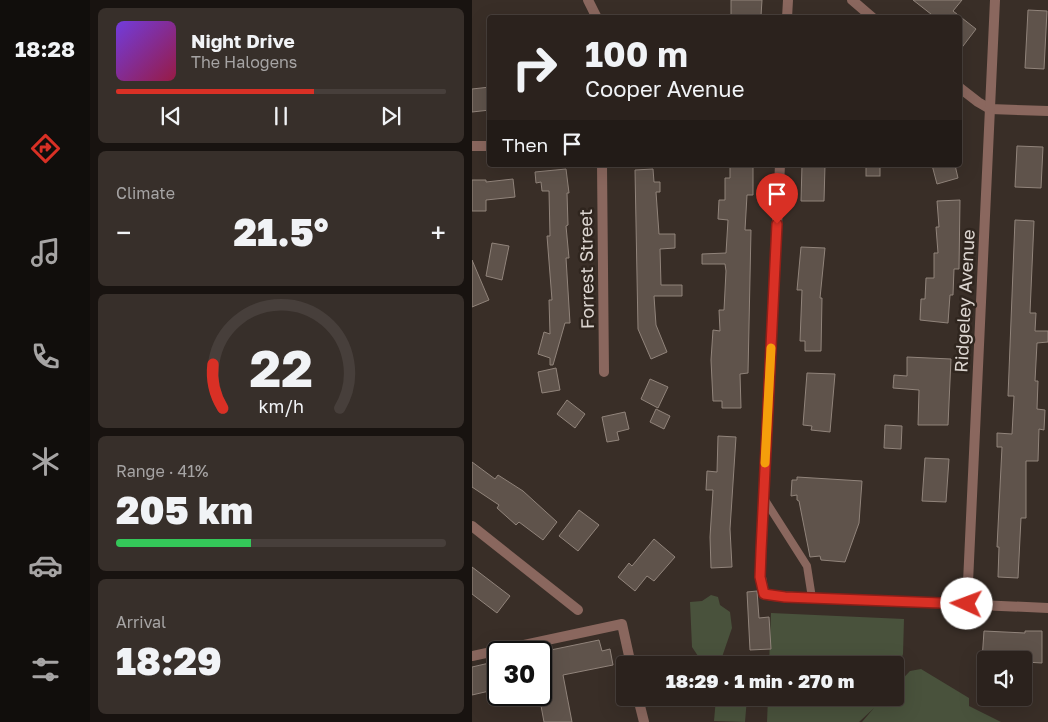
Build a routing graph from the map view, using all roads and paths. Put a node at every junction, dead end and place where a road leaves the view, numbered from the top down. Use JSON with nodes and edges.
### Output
{"nodes":[{"id":1,"x":588,"y":0,"type":"edge"},
{"id":2,"x":788,"y":0,"type":"edge"},
{"id":3,"x":852,"y":0,"type":"edge"},
{"id":4,"x":995,"y":0,"type":"edge"},
{"id":5,"x":596,"y":15,"type":"edge"},
{"id":6,"x":787,"y":15,"type":"edge"},
{"id":7,"x":870,"y":15,"type":"edge"},
{"id":8,"x":962,"y":90,"type":"edge"},
{"id":9,"x":990,"y":108,"type":"junction"},
{"id":10,"x":1048,"y":111,"type":"edge"},
{"id":11,"x":472,"y":146,"type":"edge"},
{"id":12,"x":487,"y":146,"type":"edge"},
{"id":13,"x":602,"y":167,"type":"edge"},
{"id":14,"x":780,"y":167,"type":"edge"},
{"id":15,"x":604,"y":372,"type":"dead end"},
{"id":16,"x":764,"y":497,"type":"junction"},
{"id":17,"x":472,"y":526,"type":"edge"},
{"id":18,"x":812,"y":598,"type":"junction"},
{"id":19,"x":967,"y":604,"type":"junction"},
{"id":20,"x":1048,"y":608,"type":"edge"},
{"id":21,"x":578,"y":610,"type":"dead end"},
{"id":22,"x":472,"y":656,"type":"edge"},
{"id":23,"x":629,"y":656,"type":"edge"},
{"id":24,"x":640,"y":706,"type":"edge"},
{"id":25,"x":644,"y":722,"type":"edge"}],
"edges":[{"from":1,"to":5,"type":"street"},
{"from":2,"to":6,"type":"street"},
{"from":3,"to":7,"type":"street"},
{"from":4,"to":9,"type":"street","name":"Ridgeley Avenue"},
{"from":8,"to":9,"type":"street"},
{"from":9,"to":10,"type":"street"},
{"from":9,"to":19,"type":"street","name":"Ridgeley Avenue"},
{"from":11,"to":12,"type":"street"},
{"from":13,"to":15,"type":"street","name":"Forrest Street"},
{"from":14,"to":16,"type":"street"},
{"from":16,"to":18,"type":"lane"},
{"from":16,"to":18,"type":"street"},
{"from":17,"to":21,"type":"street"},
{"from":18,"to":19,"type":"street"},
{"from":19,"to":20,"type":"street"},
{"from":22,"to":23,"type":"street"},
{"from":24,"to":25,"type":"street"}]}
